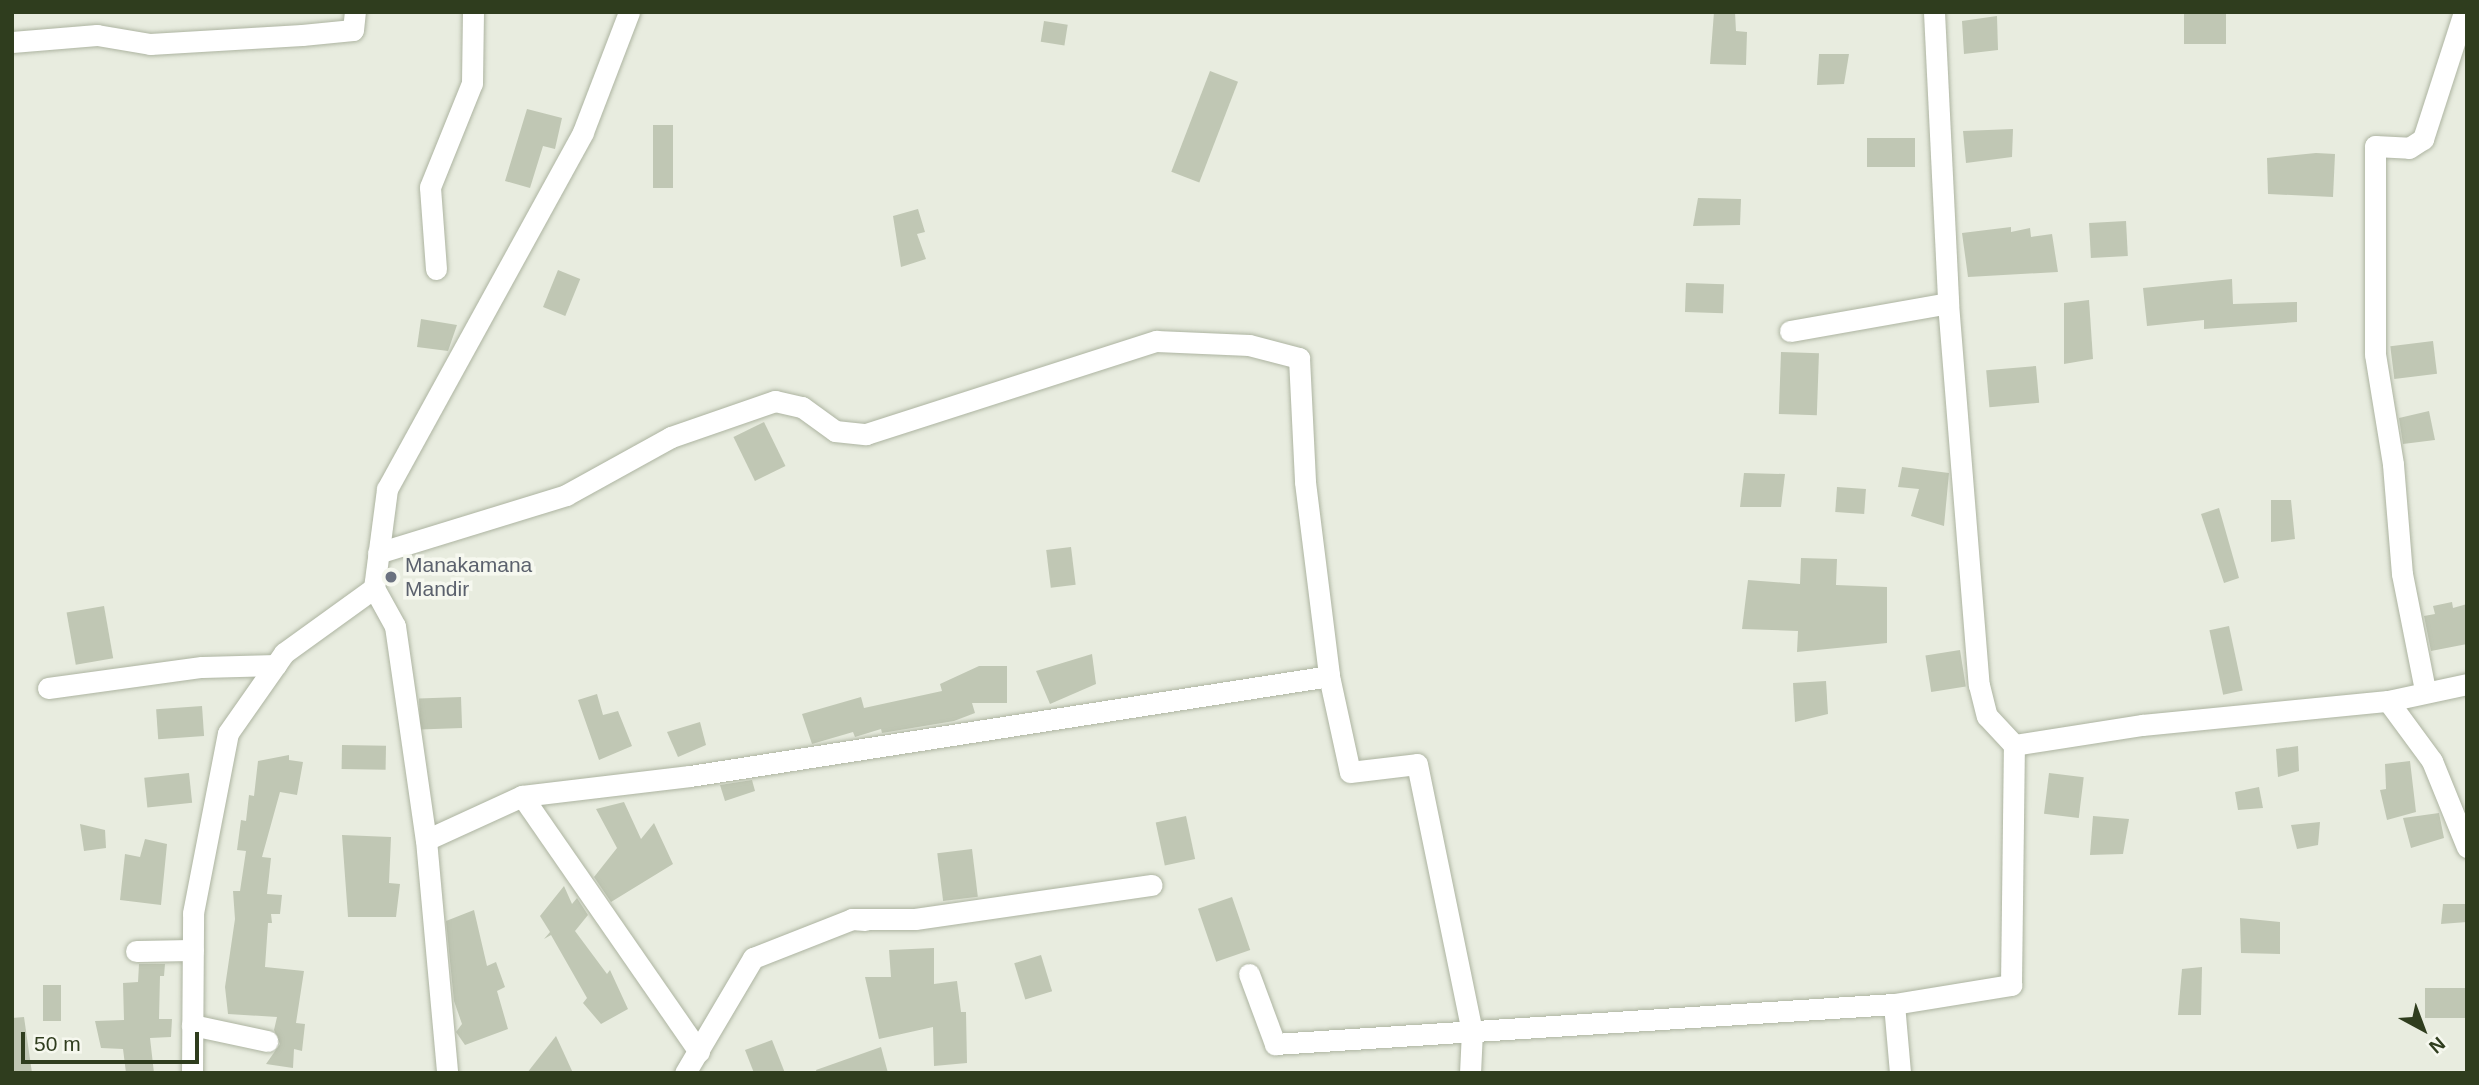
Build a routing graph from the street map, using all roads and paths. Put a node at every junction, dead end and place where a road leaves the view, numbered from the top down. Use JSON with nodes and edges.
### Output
{"nodes":[{"id":1,"x":355,"y":12,"type":"edge"},
{"id":2,"x":473,"y":12,"type":"edge"},
{"id":3,"x":629,"y":12,"type":"edge"},
{"id":4,"x":1934,"y":12,"type":"edge"},
{"id":5,"x":2464,"y":12,"type":"edge"},
{"id":6,"x":12,"y":43,"type":"edge"},
{"id":7,"x":436,"y":269,"type":"dead end"},
{"id":8,"x":1948,"y":303,"type":"junction"},
{"id":9,"x":1790,"y":331,"type":"dead end"},
{"id":10,"x":379,"y":553,"type":"junction"},
{"id":11,"x":374,"y":588,"type":"junction"},
{"id":12,"x":276,"y":665,"type":"junction"},
{"id":13,"x":1329,"y":676,"type":"junction"},
{"id":14,"x":2467,"y":684,"type":"edge"},
{"id":15,"x":48,"y":688,"type":"dead end"},
{"id":16,"x":2425,"y":690,"type":"junction"},
{"id":17,"x":2388,"y":701,"type":"junction"},
{"id":18,"x":2014,"y":745,"type":"junction"},
{"id":19,"x":522,"y":796,"type":"junction"},
{"id":20,"x":426,"y":840,"type":"junction"},
{"id":21,"x":2467,"y":847,"type":"edge"},
{"id":22,"x":1152,"y":885,"type":"dead end"},
{"id":23,"x":852,"y":919,"type":"junction"},
{"id":24,"x":884,"y":923,"type":"dead end"},
{"id":25,"x":192,"y":950,"type":"junction"},
{"id":26,"x":136,"y":951,"type":"dead end"},
{"id":27,"x":1249,"y":974,"type":"dead end"},
{"id":28,"x":1894,"y":1004,"type":"junction"},
{"id":29,"x":192,"y":1025,"type":"junction"},
{"id":30,"x":1472,"y":1031,"type":"junction"},
{"id":31,"x":267,"y":1041,"type":"dead end"},
{"id":32,"x":699,"y":1052,"type":"junction"},
{"id":33,"x":192,"y":1073,"type":"edge"},
{"id":34,"x":447,"y":1073,"type":"edge"},
{"id":35,"x":685,"y":1073,"type":"edge"},
{"id":36,"x":1470,"y":1073,"type":"edge"},
{"id":37,"x":1900,"y":1073,"type":"edge"}],
"edges":[{"from":1,"to":6,"type":"street"},
{"from":2,"to":7,"type":"street"},
{"from":3,"to":10,"type":"street"},
{"from":4,"to":8,"type":"street"},
{"from":5,"to":16,"type":"street"},
{"from":8,"to":9,"type":"street"},
{"from":8,"to":18,"type":"street"},
{"from":10,"to":11,"type":"street"},
{"from":10,"to":13,"type":"street"},
{"from":11,"to":12,"type":"street"},
{"from":11,"to":20,"type":"street"},
{"from":12,"to":15,"type":"street"},
{"from":12,"to":25,"type":"street"},
{"from":13,"to":19,"type":"street"},
{"from":13,"to":30,"type":"street"},
{"from":14,"to":16,"type":"street"},
{"from":16,"to":17,"type":"street"},
{"from":17,"to":18,"type":"street"},
{"from":17,"to":21,"type":"street"},
{"from":18,"to":28,"type":"street"},
{"from":19,"to":20,"type":"street"},
{"from":19,"to":32,"type":"street"},
{"from":20,"to":34,"type":"street"},
{"from":22,"to":23,"type":"street"},
{"from":23,"to":24,"type":"street"},
{"from":23,"to":32,"type":"street"},
{"from":25,"to":26,"type":"street"},
{"from":25,"to":29,"type":"street"},
{"from":27,"to":30,"type":"street"},
{"from":28,"to":30,"type":"street"},
{"from":28,"to":37,"type":"street"},
{"from":29,"to":31,"type":"street"},
{"from":29,"to":33,"type":"street"},
{"from":30,"to":36,"type":"street"},
{"from":32,"to":35,"type":"street"}]}
